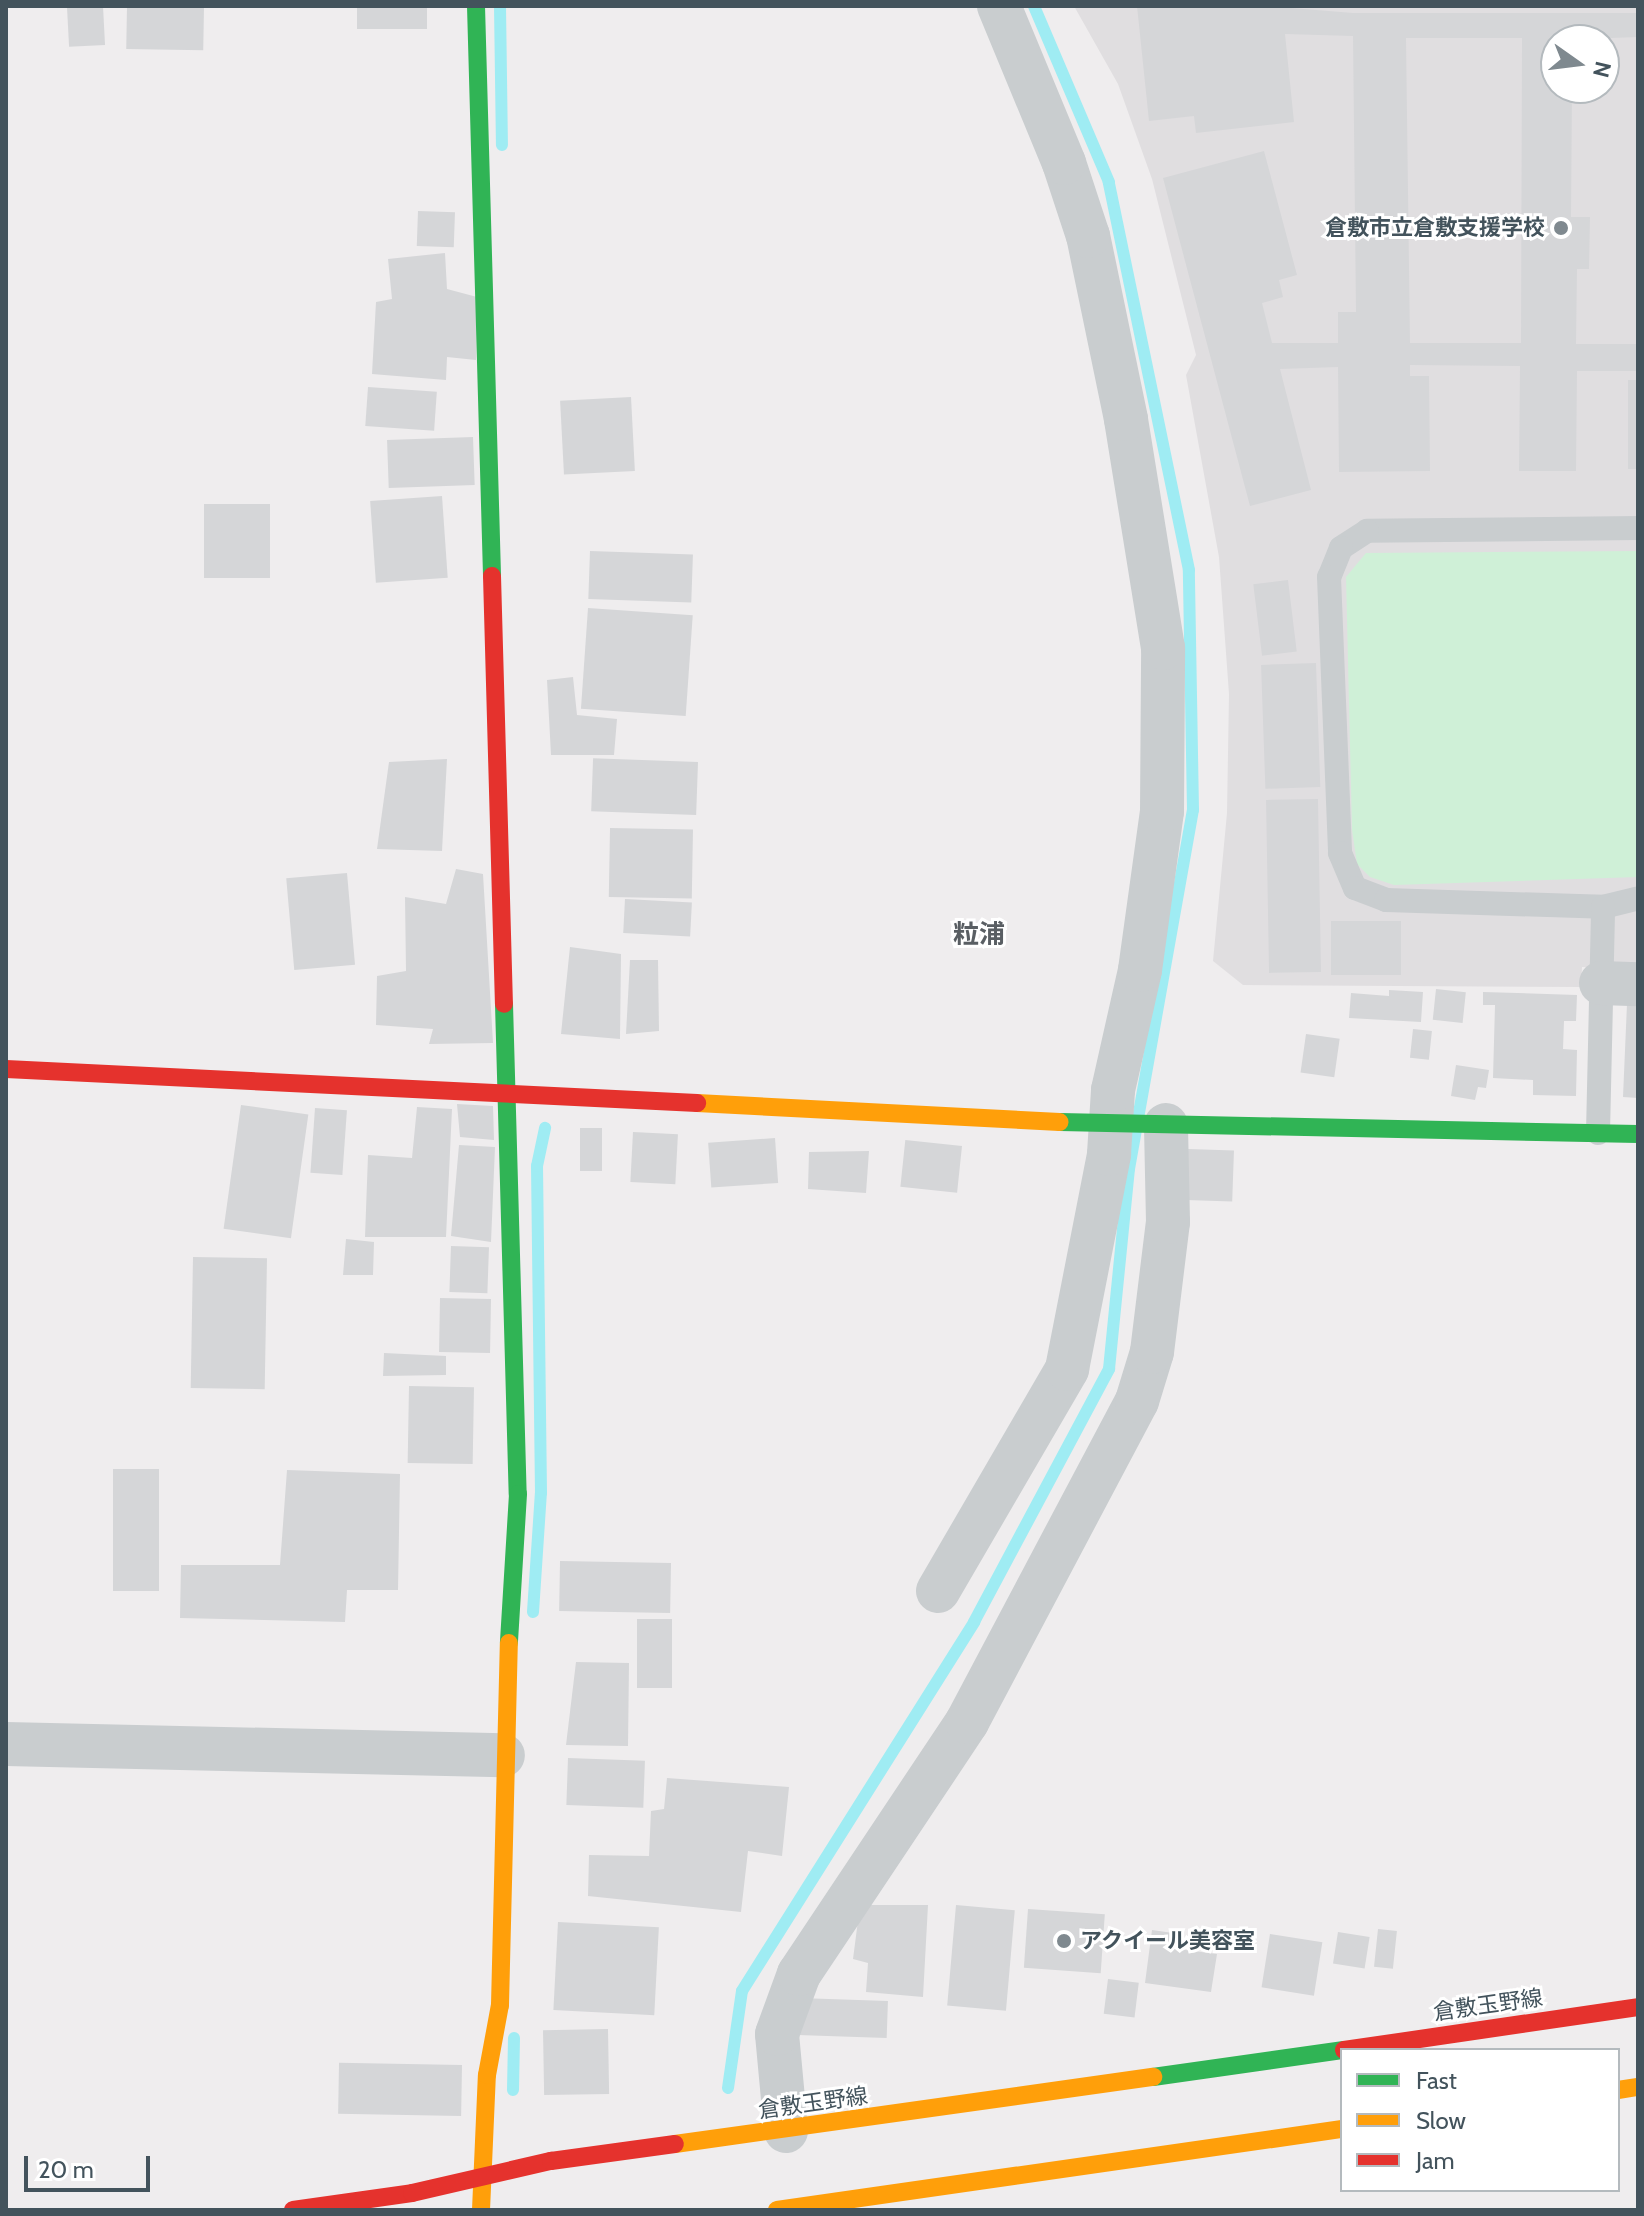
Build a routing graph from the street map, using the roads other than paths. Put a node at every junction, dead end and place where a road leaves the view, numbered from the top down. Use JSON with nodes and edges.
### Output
{"nodes":[{"id":1,"x":476,"y":6,"type":"edge"},
{"id":2,"x":999,"y":6,"type":"edge"},
{"id":3,"x":1638,"y":528,"type":"edge"},
{"id":4,"x":1638,"y":898,"type":"edge"},
{"id":5,"x":1603,"y":907,"type":"junction"},
{"id":6,"x":1619,"y":984,"type":"edge"},
{"id":7,"x":6,"y":1069,"type":"edge"},
{"id":8,"x":505,"y":1090,"type":"junction"},
{"id":9,"x":1139,"y":1125,"type":"junction"},
{"id":10,"x":1598,"y":1133,"type":"junction"},
{"id":11,"x":1638,"y":1134,"type":"edge"},
{"id":12,"x":938,"y":1591,"type":"dead end"},
{"id":13,"x":6,"y":1744,"type":"edge"},
{"id":14,"x":503,"y":1755,"type":"junction"},
{"id":15,"x":1638,"y":2007,"type":"edge"},
{"id":16,"x":1357,"y":2048,"type":"edge"},
{"id":17,"x":1340,"y":2050,"type":"edge"},
{"id":18,"x":1340,"y":2129,"type":"edge"},
{"id":19,"x":786,"y":2131,"type":"junction"},
{"id":20,"x":483,"y":2177,"type":"junction"},
{"id":21,"x":293,"y":2210,"type":"edge"},
{"id":22,"x":481,"y":2210,"type":"edge"},
{"id":23,"x":777,"y":2210,"type":"edge"}],
"edges":[{"from":1,"to":8,"type":"street"},
{"from":2,"to":9,"type":"street"},
{"from":3,"to":5,"type":"lane"},
{"from":4,"to":5,"type":"lane"},
{"from":5,"to":6,"type":"lane"},
{"from":6,"to":10,"type":"lane"},
{"from":7,"to":8,"type":"street"},
{"from":8,"to":9,"type":"street"},
{"from":8,"to":14,"type":"street"},
{"from":9,"to":10,"type":"street"},
{"from":9,"to":12,"type":"street"},
{"from":9,"to":19,"type":"street"},
{"from":10,"to":11,"type":"street"},
{"from":13,"to":14,"type":"street"},
{"from":14,"to":20,"type":"street"},
{"from":15,"to":16,"type":"street","name":"倉敷玉野線"},
{"from":17,"to":19,"type":"street","name":"倉敷玉野線"},
{"from":18,"to":23,"type":"street"},
{"from":19,"to":20,"type":"street","name":"倉敷玉野線"},
{"from":20,"to":21,"type":"street","name":"倉敷玉野線"},
{"from":20,"to":22,"type":"street"}]}
